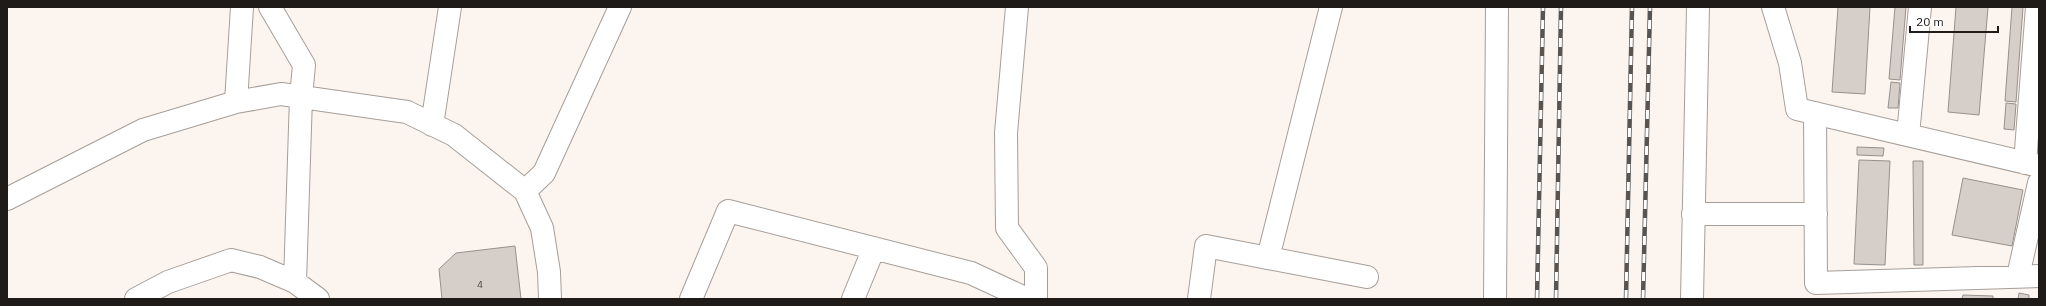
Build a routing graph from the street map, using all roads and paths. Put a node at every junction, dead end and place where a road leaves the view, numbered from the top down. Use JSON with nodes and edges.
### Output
{"nodes":[{"id":1,"x":242,"y":7,"type":"edge"},
{"id":2,"x":270,"y":7,"type":"edge"},
{"id":3,"x":450,"y":7,"type":"edge"},
{"id":4,"x":620,"y":7,"type":"edge"},
{"id":5,"x":1017,"y":7,"type":"edge"},
{"id":6,"x":1331,"y":7,"type":"edge"},
{"id":7,"x":1497,"y":7,"type":"edge"},
{"id":8,"x":1698,"y":7,"type":"edge"},
{"id":9,"x":1773,"y":7,"type":"edge"},
{"id":10,"x":1920,"y":7,"type":"edge"},
{"id":11,"x":2037,"y":7,"type":"edge"},
{"id":12,"x":301,"y":97,"type":"junction"},
{"id":13,"x":236,"y":102,"type":"junction"},
{"id":14,"x":1815,"y":113,"type":"junction"},
{"id":15,"x":432,"y":125,"type":"junction"},
{"id":16,"x":1908,"y":135,"type":"junction"},
{"id":17,"x":2032,"y":165,"type":"edge"},
{"id":18,"x":2039,"y":183,"type":"edge"},
{"id":19,"x":525,"y":191,"type":"junction"},
{"id":20,"x":7,"y":199,"type":"edge"},
{"id":21,"x":1693,"y":214,"type":"junction"},
{"id":22,"x":1816,"y":214,"type":"junction"},
{"id":23,"x":874,"y":248,"type":"junction"},
{"id":24,"x":1268,"y":258,"type":"junction"},
{"id":25,"x":2029,"y":276,"type":"edge"},
{"id":26,"x":1367,"y":277,"type":"dead end"},
{"id":27,"x":182,"y":278,"type":"junction"},
{"id":28,"x":295,"y":282,"type":"junction"},
{"id":29,"x":1921,"y":289,"type":"edge"},
{"id":30,"x":136,"y":299,"type":"edge"},
{"id":31,"x":172,"y":299,"type":"edge"},
{"id":32,"x":318,"y":299,"type":"edge"},
{"id":33,"x":550,"y":299,"type":"edge"},
{"id":34,"x":691,"y":299,"type":"edge"},
{"id":35,"x":853,"y":299,"type":"edge"},
{"id":36,"x":1027,"y":299,"type":"edge"},
{"id":37,"x":1036,"y":299,"type":"edge"},
{"id":38,"x":1199,"y":299,"type":"edge"},
{"id":39,"x":1495,"y":299,"type":"edge"},
{"id":40,"x":1692,"y":299,"type":"edge"}],
"edges":[{"from":1,"to":13,"type":"street"},
{"from":2,"to":12,"type":"street"},
{"from":3,"to":15,"type":"street"},
{"from":4,"to":19,"type":"street"},
{"from":5,"to":37,"type":"street"},
{"from":6,"to":24,"type":"street"},
{"from":7,"to":39,"type":"street"},
{"from":8,"to":21,"type":"street"},
{"from":9,"to":14,"type":"street"},
{"from":10,"to":16,"type":"street"},
{"from":11,"to":17,"type":"street"},
{"from":12,"to":13,"type":"street"},
{"from":12,"to":15,"type":"street"},
{"from":12,"to":28,"type":"street"},
{"from":13,"to":20,"type":"street"},
{"from":14,"to":16,"type":"street"},
{"from":14,"to":22,"type":"street"},
{"from":15,"to":19,"type":"street"},
{"from":16,"to":17,"type":"street"},
{"from":18,"to":25,"type":"street"},
{"from":19,"to":33,"type":"street"},
{"from":21,"to":22,"type":"street"},
{"from":21,"to":40,"type":"street"},
{"from":22,"to":29,"type":"street"},
{"from":23,"to":34,"type":"street"},
{"from":23,"to":35,"type":"street"},
{"from":23,"to":36,"type":"street"},
{"from":24,"to":26,"type":"street"},
{"from":24,"to":38,"type":"street"},
{"from":25,"to":29,"type":"street"},
{"from":27,"to":28,"type":"street"},
{"from":27,"to":30,"type":"street"},
{"from":27,"to":31,"type":"street"},
{"from":28,"to":32,"type":"street"}]}
